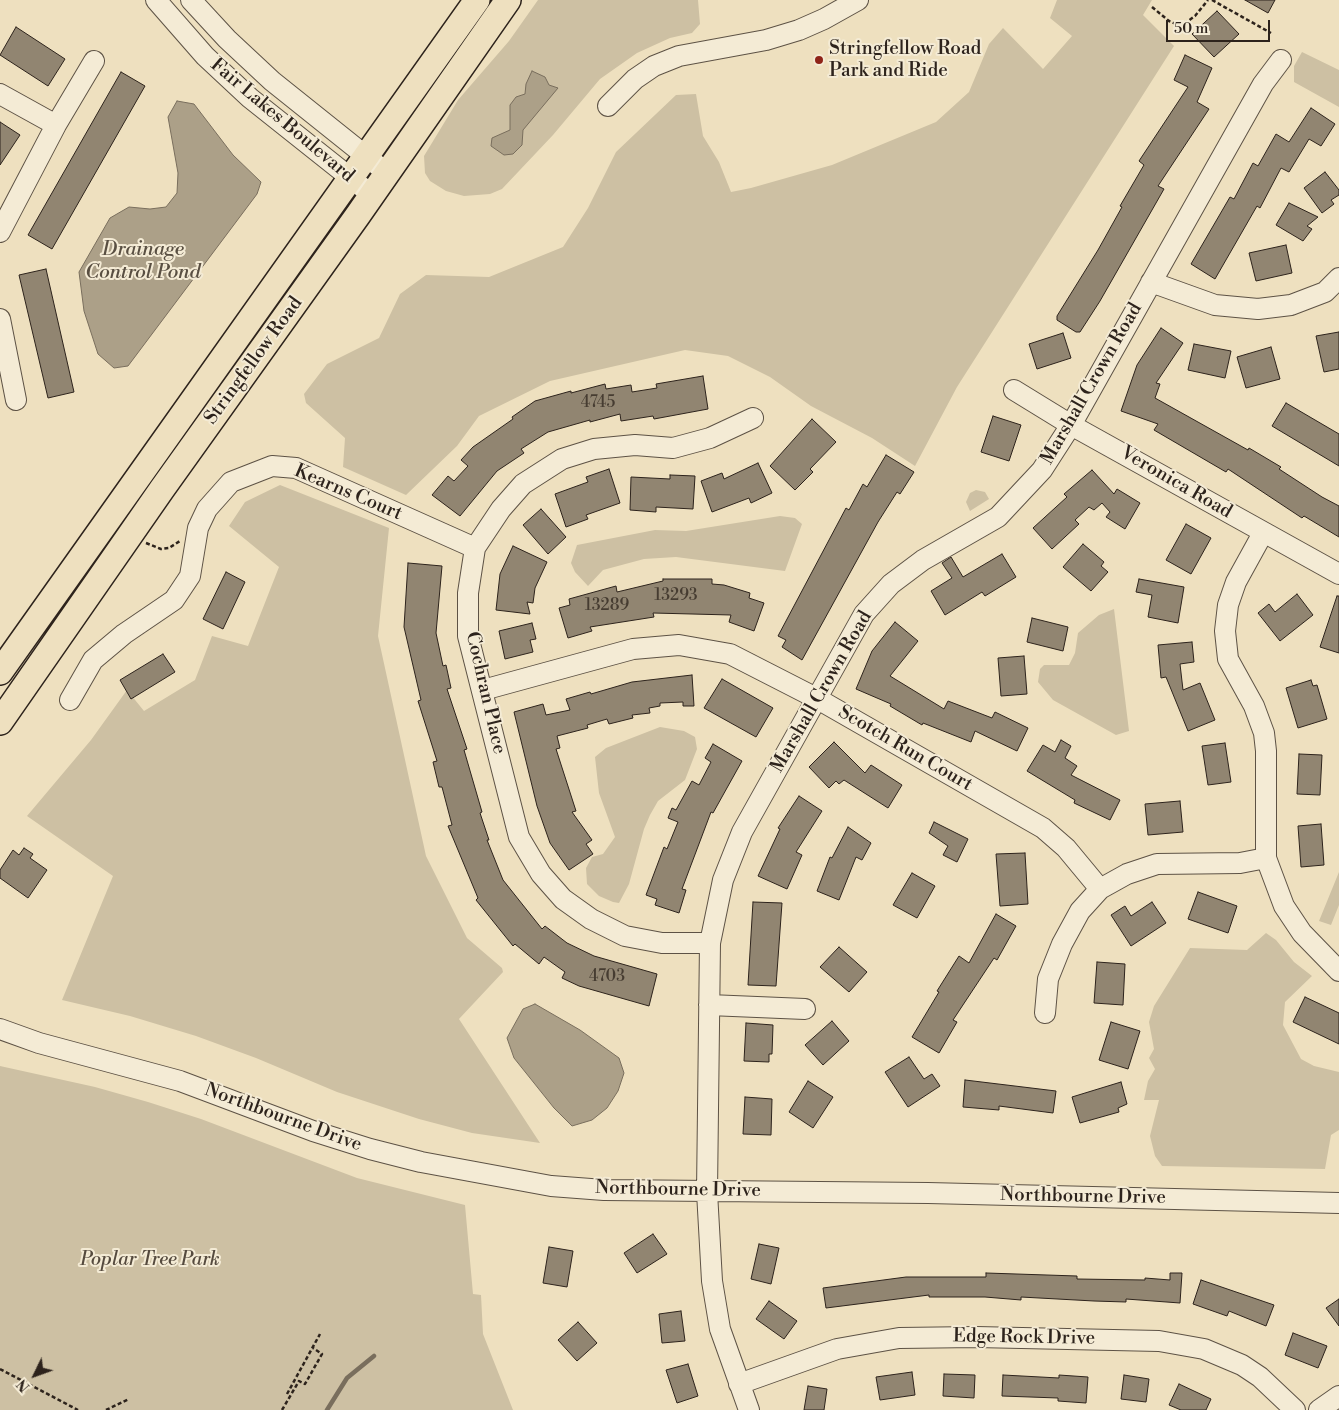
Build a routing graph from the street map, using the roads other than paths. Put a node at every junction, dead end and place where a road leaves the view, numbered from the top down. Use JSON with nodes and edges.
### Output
{"nodes":[{"id":1,"x":156,"y":0,"type":"edge"},
{"id":2,"x":191,"y":0,"type":"edge"},
{"id":3,"x":477,"y":0,"type":"edge"},
{"id":4,"x":508,"y":0,"type":"edge"},
{"id":5,"x":858,"y":0,"type":"edge"},
{"id":6,"x":1281,"y":60,"type":"dead end"},
{"id":7,"x":94,"y":61,"type":"dead end"},
{"id":8,"x":0,"y":94,"type":"edge"},
{"id":9,"x":608,"y":106,"type":"dead end"},
{"id":10,"x":56,"y":124,"type":"junction"},
{"id":11,"x":367,"y":157,"type":"junction"},
{"id":12,"x":387,"y":173,"type":"junction"},
{"id":13,"x":351,"y":180,"type":"junction"},
{"id":14,"x":372,"y":195,"type":"junction"},
{"id":15,"x":0,"y":232,"type":"edge"},
{"id":16,"x":1339,"y":278,"type":"edge"},
{"id":17,"x":1151,"y":282,"type":"junction"},
{"id":18,"x":0,"y":319,"type":"edge"},
{"id":19,"x":1014,"y":390,"type":"dead end"},
{"id":20,"x":16,"y":400,"type":"dead end"},
{"id":21,"x":753,"y":418,"type":"dead end"},
{"id":22,"x":1071,"y":425,"type":"junction"},
{"id":23,"x":1263,"y":533,"type":"junction"},
{"id":24,"x":474,"y":548,"type":"junction"},
{"id":25,"x":1339,"y":574,"type":"edge"},
{"id":26,"x":0,"y":672,"type":"edge"},
{"id":27,"x":483,"y":690,"type":"junction"},
{"id":28,"x":816,"y":698,"type":"junction"},
{"id":29,"x":70,"y":700,"type":"dead end"},
{"id":30,"x":0,"y":722,"type":"edge"},
{"id":31,"x":1266,"y":858,"type":"junction"},
{"id":32,"x":1100,"y":889,"type":"junction"},
{"id":33,"x":710,"y":943,"type":"junction"},
{"id":34,"x":1339,"y":971,"type":"edge"},
{"id":35,"x":709,"y":1005,"type":"junction"},
{"id":36,"x":805,"y":1009,"type":"dead end"},
{"id":37,"x":1045,"y":1013,"type":"dead end"},
{"id":38,"x":0,"y":1029,"type":"edge"},
{"id":39,"x":0,"y":1042,"type":"edge"},
{"id":40,"x":39,"y":1042,"type":"junction"},
{"id":41,"x":707,"y":1192,"type":"junction"},
{"id":42,"x":1339,"y":1203,"type":"edge"},
{"id":43,"x":738,"y":1384,"type":"junction"},
{"id":44,"x":1339,"y":1396,"type":"edge"},
{"id":45,"x":749,"y":1410,"type":"edge"},
{"id":46,"x":1295,"y":1410,"type":"edge"},
{"id":47,"x":1319,"y":1410,"type":"edge"}],
"edges":[{"from":1,"to":13,"type":"street","name":"Fair Lakes Boulevard"},
{"from":2,"to":11,"type":"street","name":"Fair Lakes Boulevard"},
{"from":3,"to":11,"type":"main road","name":"Stringfellow Road"},
{"from":4,"to":12,"type":"main road","name":"Stringfellow Road"},
{"from":5,"to":9,"type":"street"},
{"from":6,"to":17,"type":"street","name":"Marshall Crown Road"},
{"from":7,"to":10,"type":"street"},
{"from":8,"to":10,"type":"street"},
{"from":10,"to":15,"type":"street"},
{"from":11,"to":12,"type":"street","name":"Fair Lakes Boulevard"},
{"from":11,"to":13,"type":"main road","name":"Stringfellow Road"},
{"from":12,"to":14,"type":"main road","name":"Stringfellow Road"},
{"from":13,"to":14,"type":"street","name":"Fair Lakes Boulevard"},
{"from":13,"to":26,"type":"main road","name":"Stringfellow Road"},
{"from":14,"to":30,"type":"main road","name":"Stringfellow Road"},
{"from":16,"to":17,"type":"street"},
{"from":17,"to":22,"type":"street","name":"Marshall Crown Road"},
{"from":18,"to":20,"type":"street"},
{"from":19,"to":22,"type":"street","name":"Veronica Road"},
{"from":21,"to":24,"type":"street","name":"Cochran Place"},
{"from":22,"to":23,"type":"street","name":"Veronica Road"},
{"from":22,"to":28,"type":"street","name":"Marshall Crown Road"},
{"from":23,"to":25,"type":"street","name":"Veronica Road"},
{"from":23,"to":31,"type":"street"},
{"from":24,"to":27,"type":"street","name":"Cochran Place"},
{"from":24,"to":29,"type":"street","name":"Kearns Court"},
{"from":27,"to":28,"type":"street","name":"Scotch Run Court"},
{"from":27,"to":33,"type":"street","name":"Cochran Place"},
{"from":28,"to":32,"type":"street","name":"Scotch Run Court"},
{"from":28,"to":33,"type":"street","name":"Marshall Crown Road"},
{"from":31,"to":32,"type":"street"},
{"from":31,"to":34,"type":"street"},
{"from":32,"to":37,"type":"street"},
{"from":33,"to":35,"type":"street","name":"Marshall Crown Road"},
{"from":35,"to":36,"type":"street"},
{"from":35,"to":41,"type":"street","name":"Marshall Crown Road"},
{"from":38,"to":40,"type":"street","name":"Northbourne Drive"},
{"from":39,"to":40,"type":"street","name":"Northbourne Drive"},
{"from":40,"to":41,"type":"street","name":"Northbourne Drive"},
{"from":41,"to":42,"type":"street","name":"Northbourne Drive"},
{"from":41,"to":43,"type":"street","name":"Marshall Crown Road"},
{"from":43,"to":45,"type":"street","name":"Marshall Crown Road"},
{"from":43,"to":46,"type":"street","name":"Edge Rock Drive"},
{"from":44,"to":47,"type":"street"}]}
